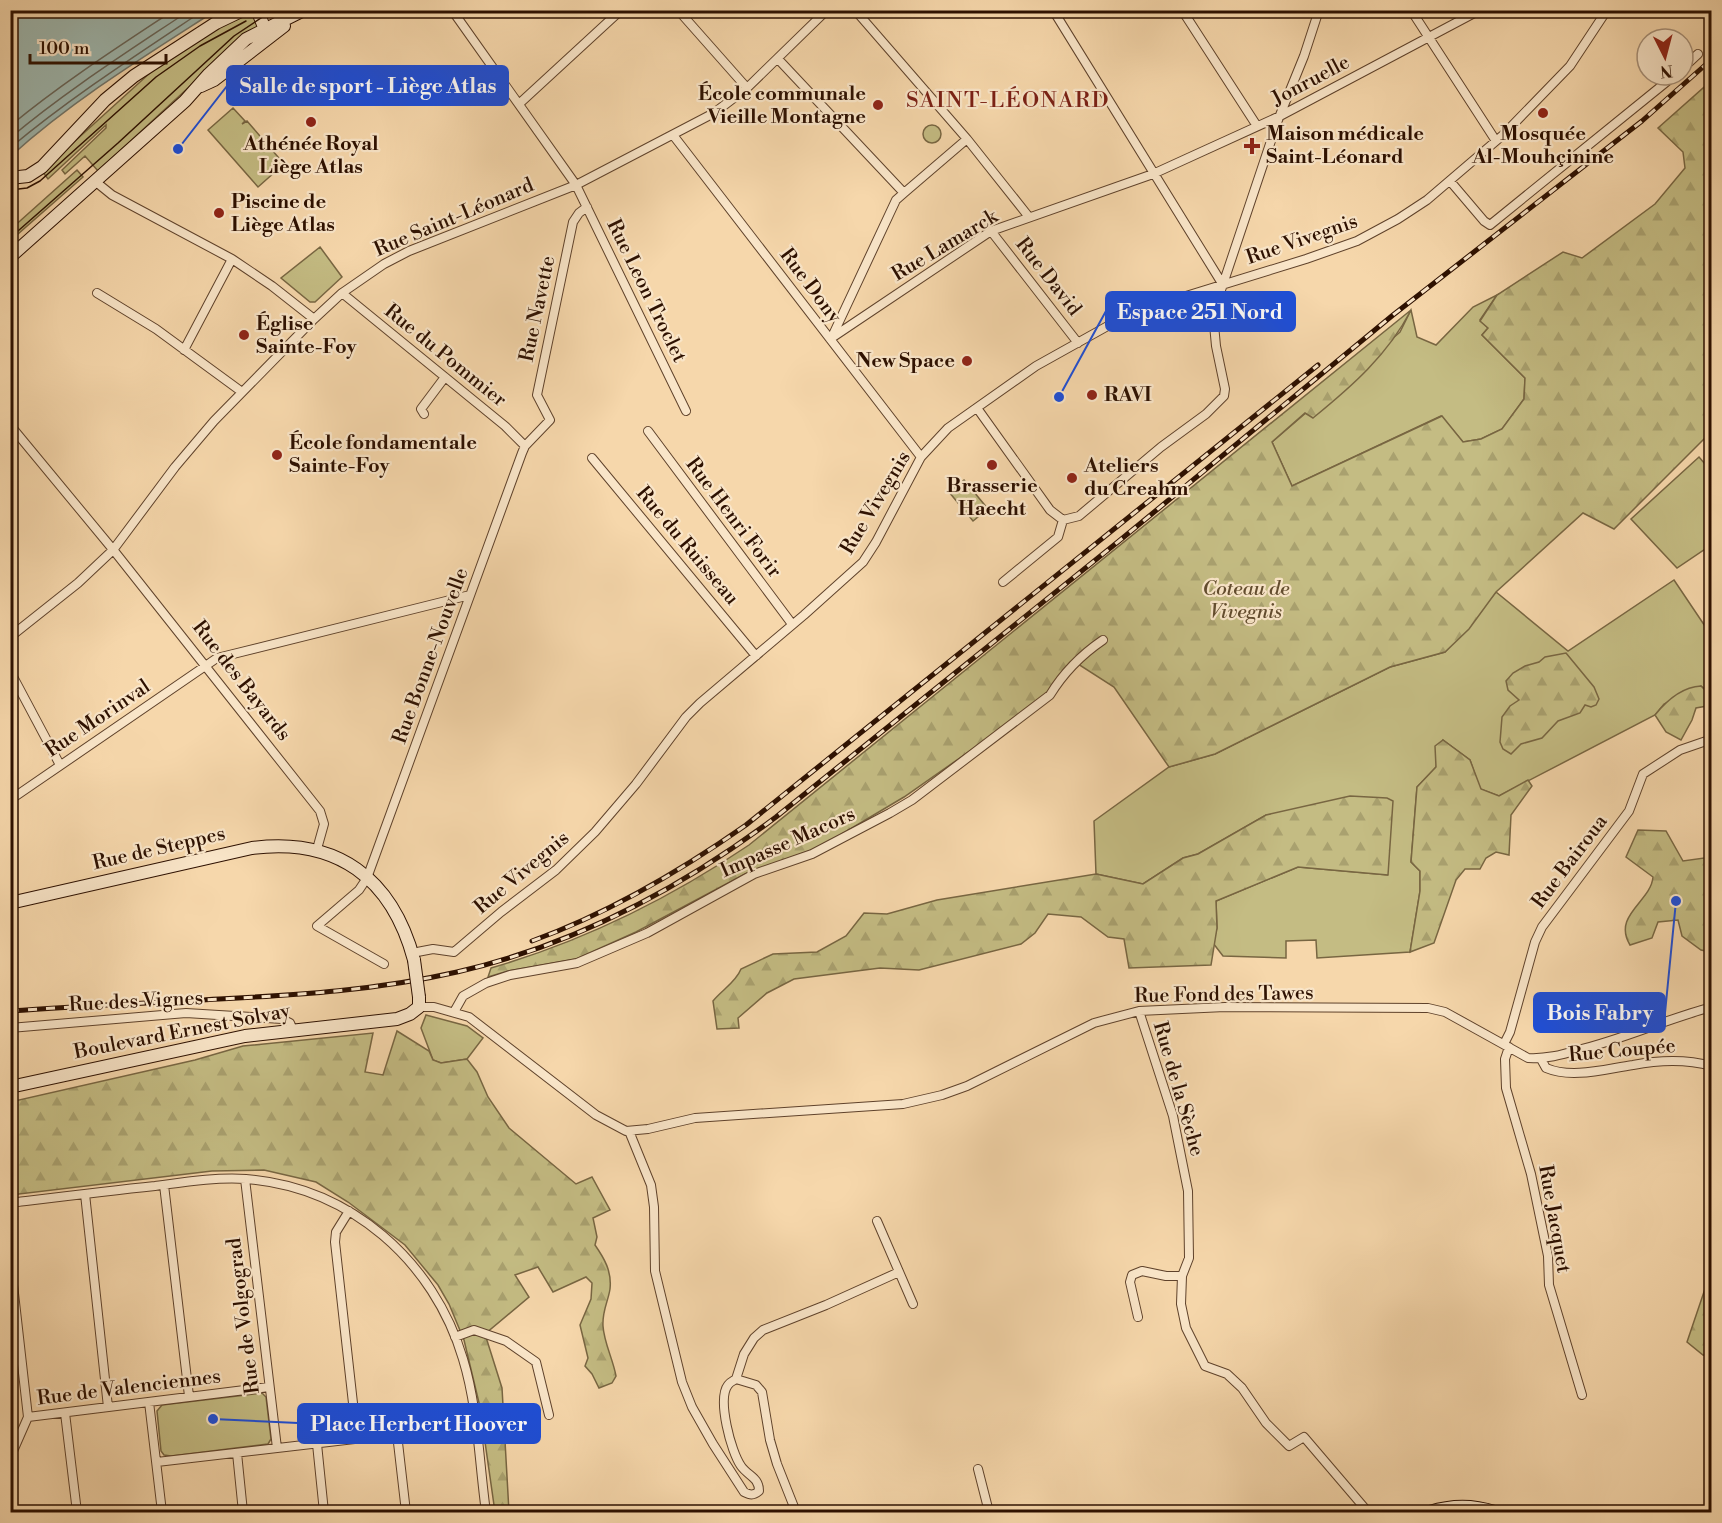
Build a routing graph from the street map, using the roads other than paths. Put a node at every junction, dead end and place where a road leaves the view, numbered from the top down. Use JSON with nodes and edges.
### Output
{"nodes":[{"id":1,"x":452,"y":10,"type":"edge"},
{"id":2,"x":621,"y":10,"type":"edge"},
{"id":3,"x":678,"y":10,"type":"edge"},
{"id":4,"x":827,"y":10,"type":"edge"},
{"id":5,"x":855,"y":10,"type":"edge"},
{"id":6,"x":1053,"y":10,"type":"edge"},
{"id":7,"x":1182,"y":10,"type":"edge"},
{"id":8,"x":1319,"y":10,"type":"edge"},
{"id":9,"x":1411,"y":10,"type":"edge"},
{"id":10,"x":1480,"y":10,"type":"edge"},
{"id":11,"x":1607,"y":10,"type":"edge"},
{"id":12,"x":253,"y":11,"type":"edge"},
{"id":13,"x":302,"y":12,"type":"edge"},
{"id":14,"x":264,"y":29,"type":"junction"},
{"id":15,"x":1429,"y":37,"type":"junction"},
{"id":16,"x":1698,"y":54,"type":"dead end"},
{"id":17,"x":243,"y":56,"type":"junction"},
{"id":18,"x":1695,"y":57,"type":"edge"},
{"id":19,"x":778,"y":59,"type":"junction"},
{"id":20,"x":1660,"y":87,"type":"edge"},
{"id":21,"x":747,"y":88,"type":"junction"},
{"id":22,"x":196,"y":89,"type":"junction"},
{"id":23,"x":520,"y":103,"type":"junction"},
{"id":24,"x":1280,"y":116,"type":"junction"},
{"id":25,"x":1257,"y":126,"type":"junction"},
{"id":26,"x":673,"y":135,"type":"junction"},
{"id":27,"x":967,"y":139,"type":"junction"},
{"id":28,"x":1496,"y":141,"type":"junction"},
{"id":29,"x":1153,"y":174,"type":"junction"},
{"id":30,"x":10,"y":178,"type":"edge"},
{"id":31,"x":1450,"y":181,"type":"junction"},
{"id":32,"x":96,"y":182,"type":"junction"},
{"id":33,"x":576,"y":185,"type":"junction"},
{"id":34,"x":904,"y":193,"type":"junction"},
{"id":35,"x":587,"y":207,"type":"junction"},
{"id":36,"x":1029,"y":217,"type":"junction"},
{"id":37,"x":991,"y":231,"type":"junction"},
{"id":38,"x":10,"y":257,"type":"edge"},
{"id":39,"x":232,"y":259,"type":"junction"},
{"id":40,"x":1223,"y":285,"type":"junction"},
{"id":41,"x":342,"y":292,"type":"junction"},
{"id":42,"x":97,"y":293,"type":"dead end"},
{"id":43,"x":314,"y":319,"type":"junction"},
{"id":44,"x":830,"y":339,"type":"junction"},
{"id":45,"x":1078,"y":343,"type":"junction"},
{"id":46,"x":184,"y":350,"type":"junction"},
{"id":47,"x":445,"y":377,"type":"junction"},
{"id":48,"x":242,"y":392,"type":"junction"},
{"id":49,"x":977,"y":408,"type":"junction"},
{"id":50,"x":686,"y":411,"type":"dead end"},
{"id":51,"x":424,"y":414,"type":"dead end"},
{"id":52,"x":10,"y":424,"type":"edge"},
{"id":53,"x":648,"y":431,"type":"dead end"},
{"id":54,"x":525,"y":446,"type":"junction"},
{"id":55,"x":921,"y":457,"type":"junction"},
{"id":56,"x":592,"y":458,"type":"dead end"},
{"id":57,"x":1063,"y":520,"type":"junction"},
{"id":58,"x":113,"y":550,"type":"junction"},
{"id":59,"x":1003,"y":582,"type":"dead end"},
{"id":60,"x":470,"y":595,"type":"junction"},
{"id":61,"x":792,"y":624,"type":"junction"},
{"id":62,"x":10,"y":637,"type":"edge"},
{"id":63,"x":1102,"y":640,"type":"dead end"},
{"id":64,"x":756,"y":656,"type":"junction"},
{"id":65,"x":205,"y":666,"type":"junction"},
{"id":66,"x":10,"y":671,"type":"edge"},
{"id":67,"x":1712,"y":739,"type":"edge"},
{"id":68,"x":60,"y":765,"type":"junction"},
{"id":69,"x":10,"y":800,"type":"edge"},
{"id":70,"x":317,"y":849,"type":"junction"},
{"id":71,"x":367,"y":878,"type":"junction"},
{"id":72,"x":10,"y":903,"type":"edge"},
{"id":73,"x":413,"y":956,"type":"junction"},
{"id":74,"x":384,"y":964,"type":"dead end"},
{"id":75,"x":419,"y":1002,"type":"junction"},
{"id":76,"x":1712,"y":1007,"type":"edge"},
{"id":77,"x":1139,"y":1011,"type":"junction"},
{"id":78,"x":454,"y":1012,"type":"junction"},
{"id":79,"x":10,"y":1028,"type":"edge"},
{"id":80,"x":293,"y":1030,"type":"junction"},
{"id":81,"x":1506,"y":1046,"type":"junction"},
{"id":82,"x":1541,"y":1059,"type":"junction"},
{"id":83,"x":1712,"y":1066,"type":"edge"},
{"id":84,"x":10,"y":1087,"type":"edge"},
{"id":85,"x":629,"y":1131,"type":"junction"},
{"id":86,"x":245,"y":1179,"type":"junction"},
{"id":87,"x":164,"y":1185,"type":"junction"},
{"id":88,"x":85,"y":1194,"type":"junction"},
{"id":89,"x":10,"y":1203,"type":"edge"},
{"id":90,"x":349,"y":1211,"type":"junction"},
{"id":91,"x":877,"y":1221,"type":"dead end"},
{"id":92,"x":10,"y":1258,"type":"edge"},
{"id":93,"x":899,"y":1272,"type":"junction"},
{"id":94,"x":1182,"y":1276,"type":"junction"},
{"id":95,"x":913,"y":1304,"type":"dead end"},
{"id":96,"x":1138,"y":1317,"type":"dead end"},
{"id":97,"x":455,"y":1337,"type":"junction"},
{"id":98,"x":736,"y":1379,"type":"junction"},
{"id":99,"x":269,"y":1387,"type":"junction"},
{"id":100,"x":1582,"y":1395,"type":"dead end"},
{"id":101,"x":189,"y":1396,"type":"junction"},
{"id":102,"x":149,"y":1402,"type":"junction"},
{"id":103,"x":108,"y":1407,"type":"junction"},
{"id":104,"x":65,"y":1413,"type":"junction"},
{"id":105,"x":549,"y":1415,"type":"dead end"},
{"id":106,"x":28,"y":1417,"type":"junction"},
{"id":107,"x":475,"y":1425,"type":"junction"},
{"id":108,"x":397,"y":1434,"type":"junction"},
{"id":109,"x":357,"y":1439,"type":"junction"},
{"id":110,"x":317,"y":1444,"type":"junction"},
{"id":111,"x":277,"y":1448,"type":"junction"},
{"id":112,"x":237,"y":1453,"type":"junction"},
{"id":113,"x":10,"y":1458,"type":"edge"},
{"id":114,"x":157,"y":1462,"type":"junction"},
{"id":115,"x":978,"y":1469,"type":"dead end"},
{"id":116,"x":77,"y":1512,"type":"edge"},
{"id":117,"x":162,"y":1512,"type":"edge"},
{"id":118,"x":243,"y":1512,"type":"edge"},
{"id":119,"x":324,"y":1512,"type":"edge"},
{"id":120,"x":406,"y":1512,"type":"edge"},
{"id":121,"x":486,"y":1512,"type":"edge"},
{"id":122,"x":796,"y":1512,"type":"edge"},
{"id":123,"x":989,"y":1512,"type":"edge"},
{"id":124,"x":1368,"y":1512,"type":"edge"},
{"id":125,"x":1430,"y":1512,"type":"edge"},
{"id":126,"x":1494,"y":1512,"type":"edge"}],
"edges":[{"from":1,"to":23,"type":"street","name":"Rue Leon Troclet"},
{"from":2,"to":23,"type":"street"},
{"from":3,"to":21,"type":"street"},
{"from":4,"to":19,"type":"street","name":"Rue Saint-Léonard"},
{"from":5,"to":27,"type":"street"},
{"from":6,"to":29,"type":"street"},
{"from":7,"to":25,"type":"street"},
{"from":8,"to":24,"type":"street"},
{"from":9,"to":15,"type":"street"},
{"from":10,"to":15,"type":"street","name":"Jonruelle"},
{"from":11,"to":28,"type":"street","name":"Rue Vivegnis"},
{"from":12,"to":13,"type":"street"},
{"from":12,"to":14,"type":"street"},
{"from":12,"to":30,"type":"street"},
{"from":13,"to":14,"type":"street"},
{"from":13,"to":17,"type":"street"},
{"from":14,"to":17,"type":"street"},
{"from":14,"to":22,"type":"street"},
{"from":15,"to":24,"type":"street","name":"Jonruelle"},
{"from":15,"to":28,"type":"street"},
{"from":16,"to":18,"type":"street"},
{"from":17,"to":22,"type":"street"},
{"from":19,"to":21,"type":"street","name":"Rue Saint-Léonard"},
{"from":19,"to":34,"type":"street"},
{"from":20,"to":31,"type":"street"},
{"from":21,"to":26,"type":"street","name":"Rue Saint-Léonard"},
{"from":22,"to":32,"type":"street"},
{"from":23,"to":33,"type":"street","name":"Rue Leon Troclet"},
{"from":24,"to":25,"type":"street","name":"Jonruelle"},
{"from":24,"to":40,"type":"street"},
{"from":25,"to":29,"type":"street","name":"Jonruelle"},
{"from":26,"to":33,"type":"street","name":"Rue Saint-Léonard"},
{"from":26,"to":44,"type":"street","name":"Rue Dony"},
{"from":27,"to":34,"type":"street"},
{"from":27,"to":36,"type":"street"},
{"from":28,"to":31,"type":"street","name":"Rue Vivegnis"},
{"from":29,"to":36,"type":"street","name":"Rue Lamarck"},
{"from":29,"to":40,"type":"street"},
{"from":31,"to":40,"type":"street","name":"Rue Vivegnis"},
{"from":32,"to":38,"type":"street"},
{"from":32,"to":39,"type":"street"},
{"from":33,"to":35,"type":"street","name":"Rue Leon Troclet"},
{"from":33,"to":41,"type":"street","name":"Rue Saint-Léonard"},
{"from":34,"to":44,"type":"street"},
{"from":35,"to":50,"type":"street","name":"Rue Leon Troclet"},
{"from":35,"to":54,"type":"street","name":"Rue Navette"},
{"from":36,"to":37,"type":"street","name":"Rue Lamarck"},
{"from":37,"to":44,"type":"street","name":"Rue Lamarck"},
{"from":37,"to":45,"type":"street","name":"Rue David"},
{"from":39,"to":43,"type":"street"},
{"from":39,"to":46,"type":"street"},
{"from":40,"to":45,"type":"street","name":"Rue Vivegnis"},
{"from":40,"to":57,"type":"street"},
{"from":41,"to":43,"type":"street","name":"Rue Saint-Léonard"},
{"from":41,"to":47,"type":"street","name":"Rue du Pommier"},
{"from":42,"to":46,"type":"street"},
{"from":43,"to":48,"type":"street","name":"Rue Saint-Léonard"},
{"from":44,"to":55,"type":"street","name":"Rue Dony"},
{"from":45,"to":49,"type":"street","name":"Rue Vivegnis"},
{"from":46,"to":48,"type":"street"},
{"from":47,"to":51,"type":"street"},
{"from":47,"to":54,"type":"street","name":"Rue du Pommier"},
{"from":48,"to":58,"type":"street","name":"Rue Saint-Léonard"},
{"from":49,"to":55,"type":"street","name":"Rue Vivegnis"},
{"from":49,"to":57,"type":"street"},
{"from":52,"to":58,"type":"street","name":"Rue des Bayards"},
{"from":53,"to":61,"type":"street","name":"Rue Henri Forir"},
{"from":54,"to":60,"type":"street","name":"Rue Bonne-Nouvelle"},
{"from":55,"to":61,"type":"street","name":"Rue Vivegnis"},
{"from":56,"to":64,"type":"street","name":"Rue du Ruisseau"},
{"from":57,"to":59,"type":"street"},
{"from":58,"to":62,"type":"street","name":"Rue Saint-Léonard"},
{"from":58,"to":65,"type":"street","name":"Rue des Bayards"},
{"from":60,"to":65,"type":"street","name":"Rue Morinval"},
{"from":60,"to":71,"type":"street","name":"Rue Bonne-Nouvelle"},
{"from":61,"to":64,"type":"street","name":"Rue Vivegnis"},
{"from":63,"to":78,"type":"street","name":"Impasse Macors"},
{"from":64,"to":73,"type":"street","name":"Rue Vivegnis"},
{"from":65,"to":68,"type":"street","name":"Rue Morinval"},
{"from":65,"to":70,"type":"street","name":"Rue des Bayards"},
{"from":66,"to":68,"type":"street"},
{"from":67,"to":81,"type":"street","name":"Rue Bairoua"},
{"from":68,"to":69,"type":"street","name":"Rue Morinval"},
{"from":70,"to":71,"type":"street"},
{"from":70,"to":72,"type":"street","name":"Rue de Steppes"},
{"from":71,"to":73,"type":"street"},
{"from":71,"to":74,"type":"street"},
{"from":73,"to":75,"type":"street","bridge":true},
{"from":75,"to":78,"type":"street"},
{"from":75,"to":80,"type":"street","name":"Boulevard Ernest Solvay"},
{"from":76,"to":82,"type":"street"},
{"from":77,"to":81,"type":"street","name":"Rue Fond des Tawes"},
{"from":77,"to":85,"type":"street","name":"Rue Fond des Tawes"},
{"from":77,"to":94,"type":"street","name":"Rue de la Sèche"},
{"from":78,"to":85,"type":"street"},
{"from":79,"to":80,"type":"street","name":"Rue des Vignes"},
{"from":80,"to":84,"type":"street","name":"Boulevard Ernest Solvay"},
{"from":81,"to":82,"type":"street","name":"Rue Fond des Tawes"},
{"from":81,"to":100,"type":"street","name":"Rue Jacquet"},
{"from":82,"to":83,"type":"street","name":"Rue Coupée"},
{"from":85,"to":98,"type":"street"},
{"from":86,"to":87,"type":"street"},
{"from":86,"to":90,"type":"street"},
{"from":86,"to":99,"type":"street","name":"Rue de Volgograd"},
{"from":87,"to":88,"type":"street"},
{"from":87,"to":101,"type":"street"},
{"from":88,"to":89,"type":"street"},
{"from":88,"to":103,"type":"street"},
{"from":90,"to":97,"type":"street"},
{"from":90,"to":109,"type":"street"},
{"from":91,"to":93,"type":"street"},
{"from":92,"to":106,"type":"street"},
{"from":93,"to":95,"type":"street"},
{"from":93,"to":98,"type":"street"},
{"from":94,"to":96,"type":"street"},
{"from":94,"to":124,"type":"street","name":"Rue de la Sèche"},
{"from":97,"to":105,"type":"street"},
{"from":97,"to":107,"type":"street"},
{"from":98,"to":122,"type":"street"},
{"from":99,"to":101,"type":"street","name":"Rue de Valenciennes"},
{"from":99,"to":111,"type":"street","name":"Rue de Volgograd"},
{"from":101,"to":102,"type":"street","name":"Rue de Valenciennes"},
{"from":102,"to":103,"type":"street","name":"Rue de Valenciennes"},
{"from":102,"to":114,"type":"street"},
{"from":103,"to":104,"type":"street","name":"Rue de Valenciennes"},
{"from":104,"to":106,"type":"street","name":"Rue de Valenciennes"},
{"from":104,"to":116,"type":"street"},
{"from":106,"to":113,"type":"street"},
{"from":107,"to":108,"type":"street"},
{"from":107,"to":121,"type":"street"},
{"from":108,"to":109,"type":"street"},
{"from":108,"to":120,"type":"street"},
{"from":109,"to":110,"type":"street"},
{"from":110,"to":111,"type":"street"},
{"from":110,"to":119,"type":"street"},
{"from":111,"to":112,"type":"street"},
{"from":112,"to":114,"type":"street"},
{"from":112,"to":118,"type":"street"},
{"from":114,"to":117,"type":"street"},
{"from":115,"to":123,"type":"street"},
{"from":125,"to":126,"type":"street"}]}
